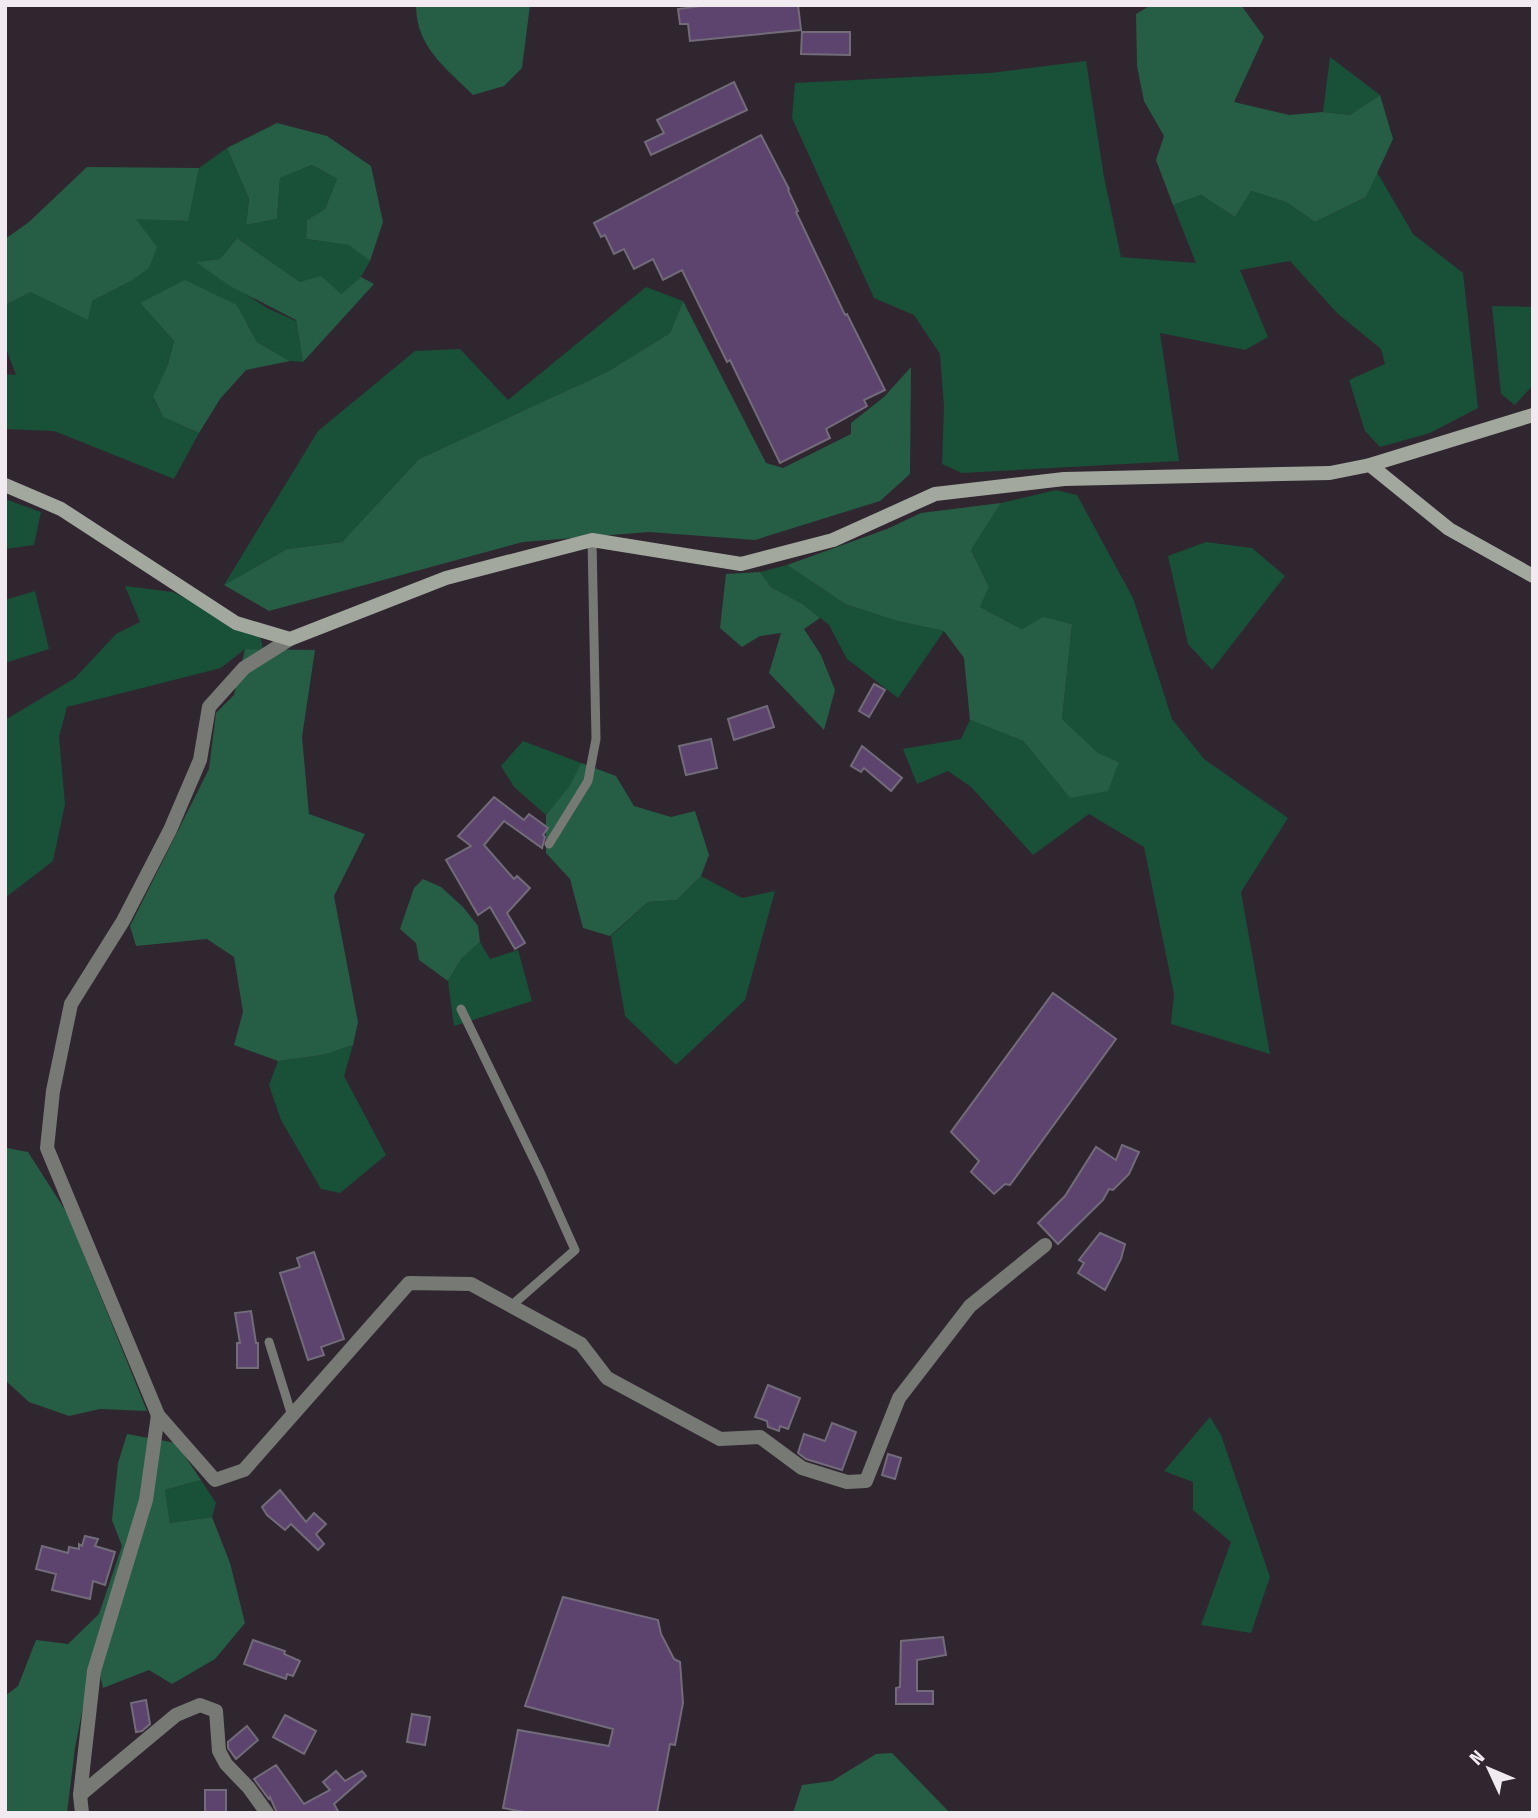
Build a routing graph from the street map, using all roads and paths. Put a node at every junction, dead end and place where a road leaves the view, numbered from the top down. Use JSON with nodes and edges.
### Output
{"nodes":[{"id":1,"x":1533,"y":415,"type":"edge"},
{"id":2,"x":1370,"y":466,"type":"junction"},
{"id":3,"x":5,"y":485,"type":"edge"},
{"id":4,"x":593,"y":540,"type":"junction"},
{"id":5,"x":1533,"y":576,"type":"edge"},
{"id":6,"x":290,"y":639,"type":"junction"},
{"id":7,"x":550,"y":844,"type":"dead end"},
{"id":8,"x":461,"y":1009,"type":"dead end"},
{"id":9,"x":1045,"y":1245,"type":"dead end"},
{"id":10,"x":511,"y":1306,"type":"junction"},
{"id":11,"x":269,"y":1342,"type":"dead end"},
{"id":12,"x":159,"y":1415,"type":"junction"},
{"id":13,"x":292,"y":1416,"type":"junction"},
{"id":14,"x":80,"y":1795,"type":"junction"},
{"id":15,"x":82,"y":1813,"type":"edge"},
{"id":16,"x":267,"y":1813,"type":"edge"}],
"edges":[{"from":1,"to":2,"type":"street"},
{"from":2,"to":4,"type":"street"},
{"from":2,"to":5,"type":"street"},
{"from":3,"to":6,"type":"street"},
{"from":4,"to":6,"type":"street"},
{"from":4,"to":7,"type":"lane"},
{"from":6,"to":12,"type":"street"},
{"from":8,"to":10,"type":"lane"},
{"from":9,"to":10,"type":"street"},
{"from":10,"to":13,"type":"street"},
{"from":11,"to":13,"type":"lane"},
{"from":12,"to":13,"type":"street"},
{"from":12,"to":14,"type":"street"},
{"from":14,"to":15,"type":"street"},
{"from":14,"to":16,"type":"street"}]}
